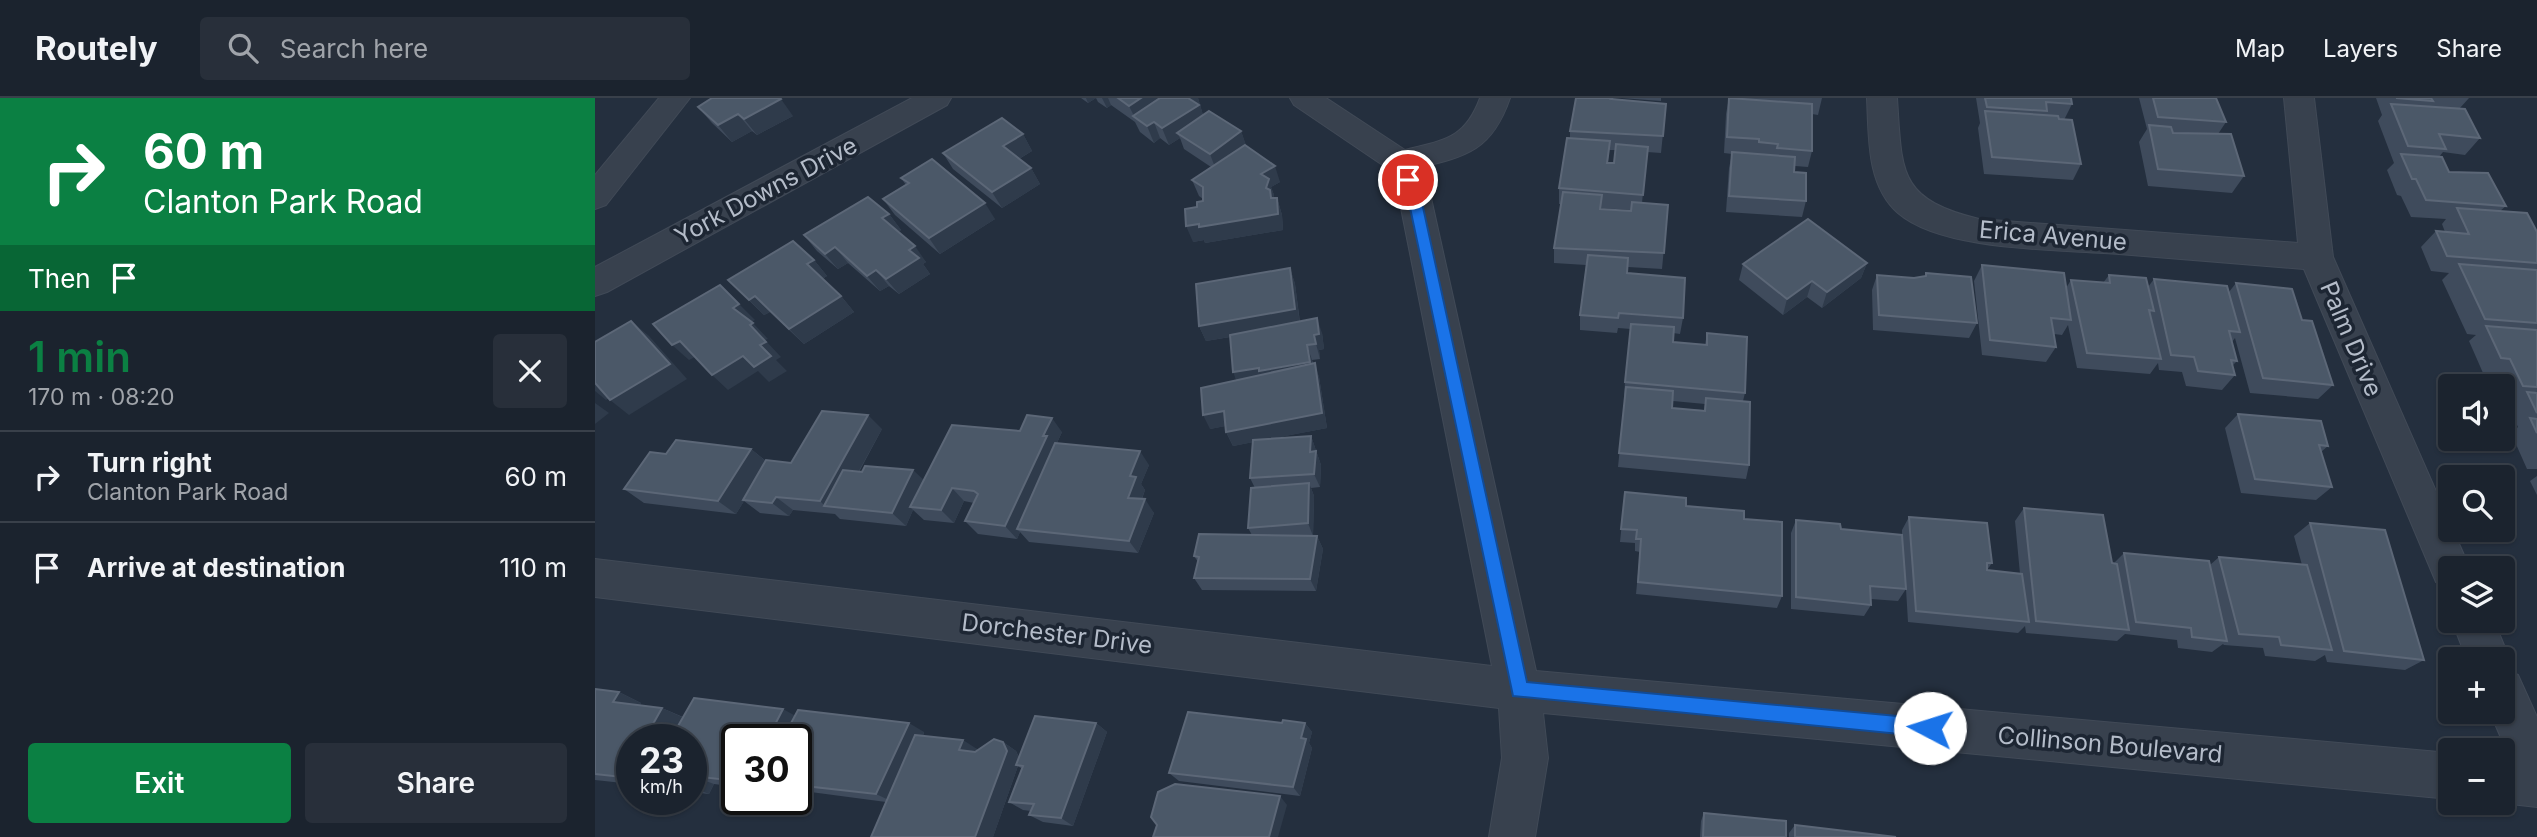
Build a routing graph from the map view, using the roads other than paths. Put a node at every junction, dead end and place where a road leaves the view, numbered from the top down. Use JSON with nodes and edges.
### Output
{"nodes":[{"id":1,"x":675,"y":98,"type":"edge"},
{"id":2,"x":936,"y":98,"type":"edge"},
{"id":3,"x":1305,"y":98,"type":"edge"},
{"id":4,"x":1495,"y":98,"type":"edge"},
{"id":5,"x":1882,"y":98,"type":"edge"},
{"id":6,"x":2299,"y":98,"type":"edge"},
{"id":7,"x":1401,"y":162,"type":"junction"},
{"id":8,"x":595,"y":197,"type":"edge"},
{"id":9,"x":2316,"y":257,"type":"junction"},
{"id":10,"x":595,"y":283,"type":"edge"},
{"id":11,"x":2444,"y":556,"type":"edge"},
{"id":12,"x":595,"y":578,"type":"edge"},
{"id":13,"x":1519,"y":690,"type":"junction"},
{"id":14,"x":2515,"y":718,"type":"edge"},
{"id":15,"x":2537,"y":770,"type":"edge"},
{"id":16,"x":2438,"y":775,"type":"edge"},
{"id":17,"x":2515,"y":782,"type":"edge"},
{"id":18,"x":2537,"y":784,"type":"edge"},
{"id":19,"x":1512,"y":837,"type":"edge"}],
"edges":[{"from":1,"to":8,"type":"street"},
{"from":2,"to":10,"type":"street","name":"York Downs Drive"},
{"from":3,"to":7,"type":"street"},
{"from":4,"to":7,"type":"street"},
{"from":5,"to":9,"type":"street","name":"Erica Avenue"},
{"from":6,"to":9,"type":"street","name":"Palm Drive"},
{"from":7,"to":13,"type":"street"},
{"from":9,"to":11,"type":"street","name":"Palm Drive"},
{"from":12,"to":13,"type":"street","name":"Dorchester Drive"},
{"from":13,"to":16,"type":"street","name":"Collinson Boulevard"},
{"from":13,"to":19,"type":"street"},
{"from":14,"to":15,"type":"street"},
{"from":17,"to":18,"type":"street"}]}
